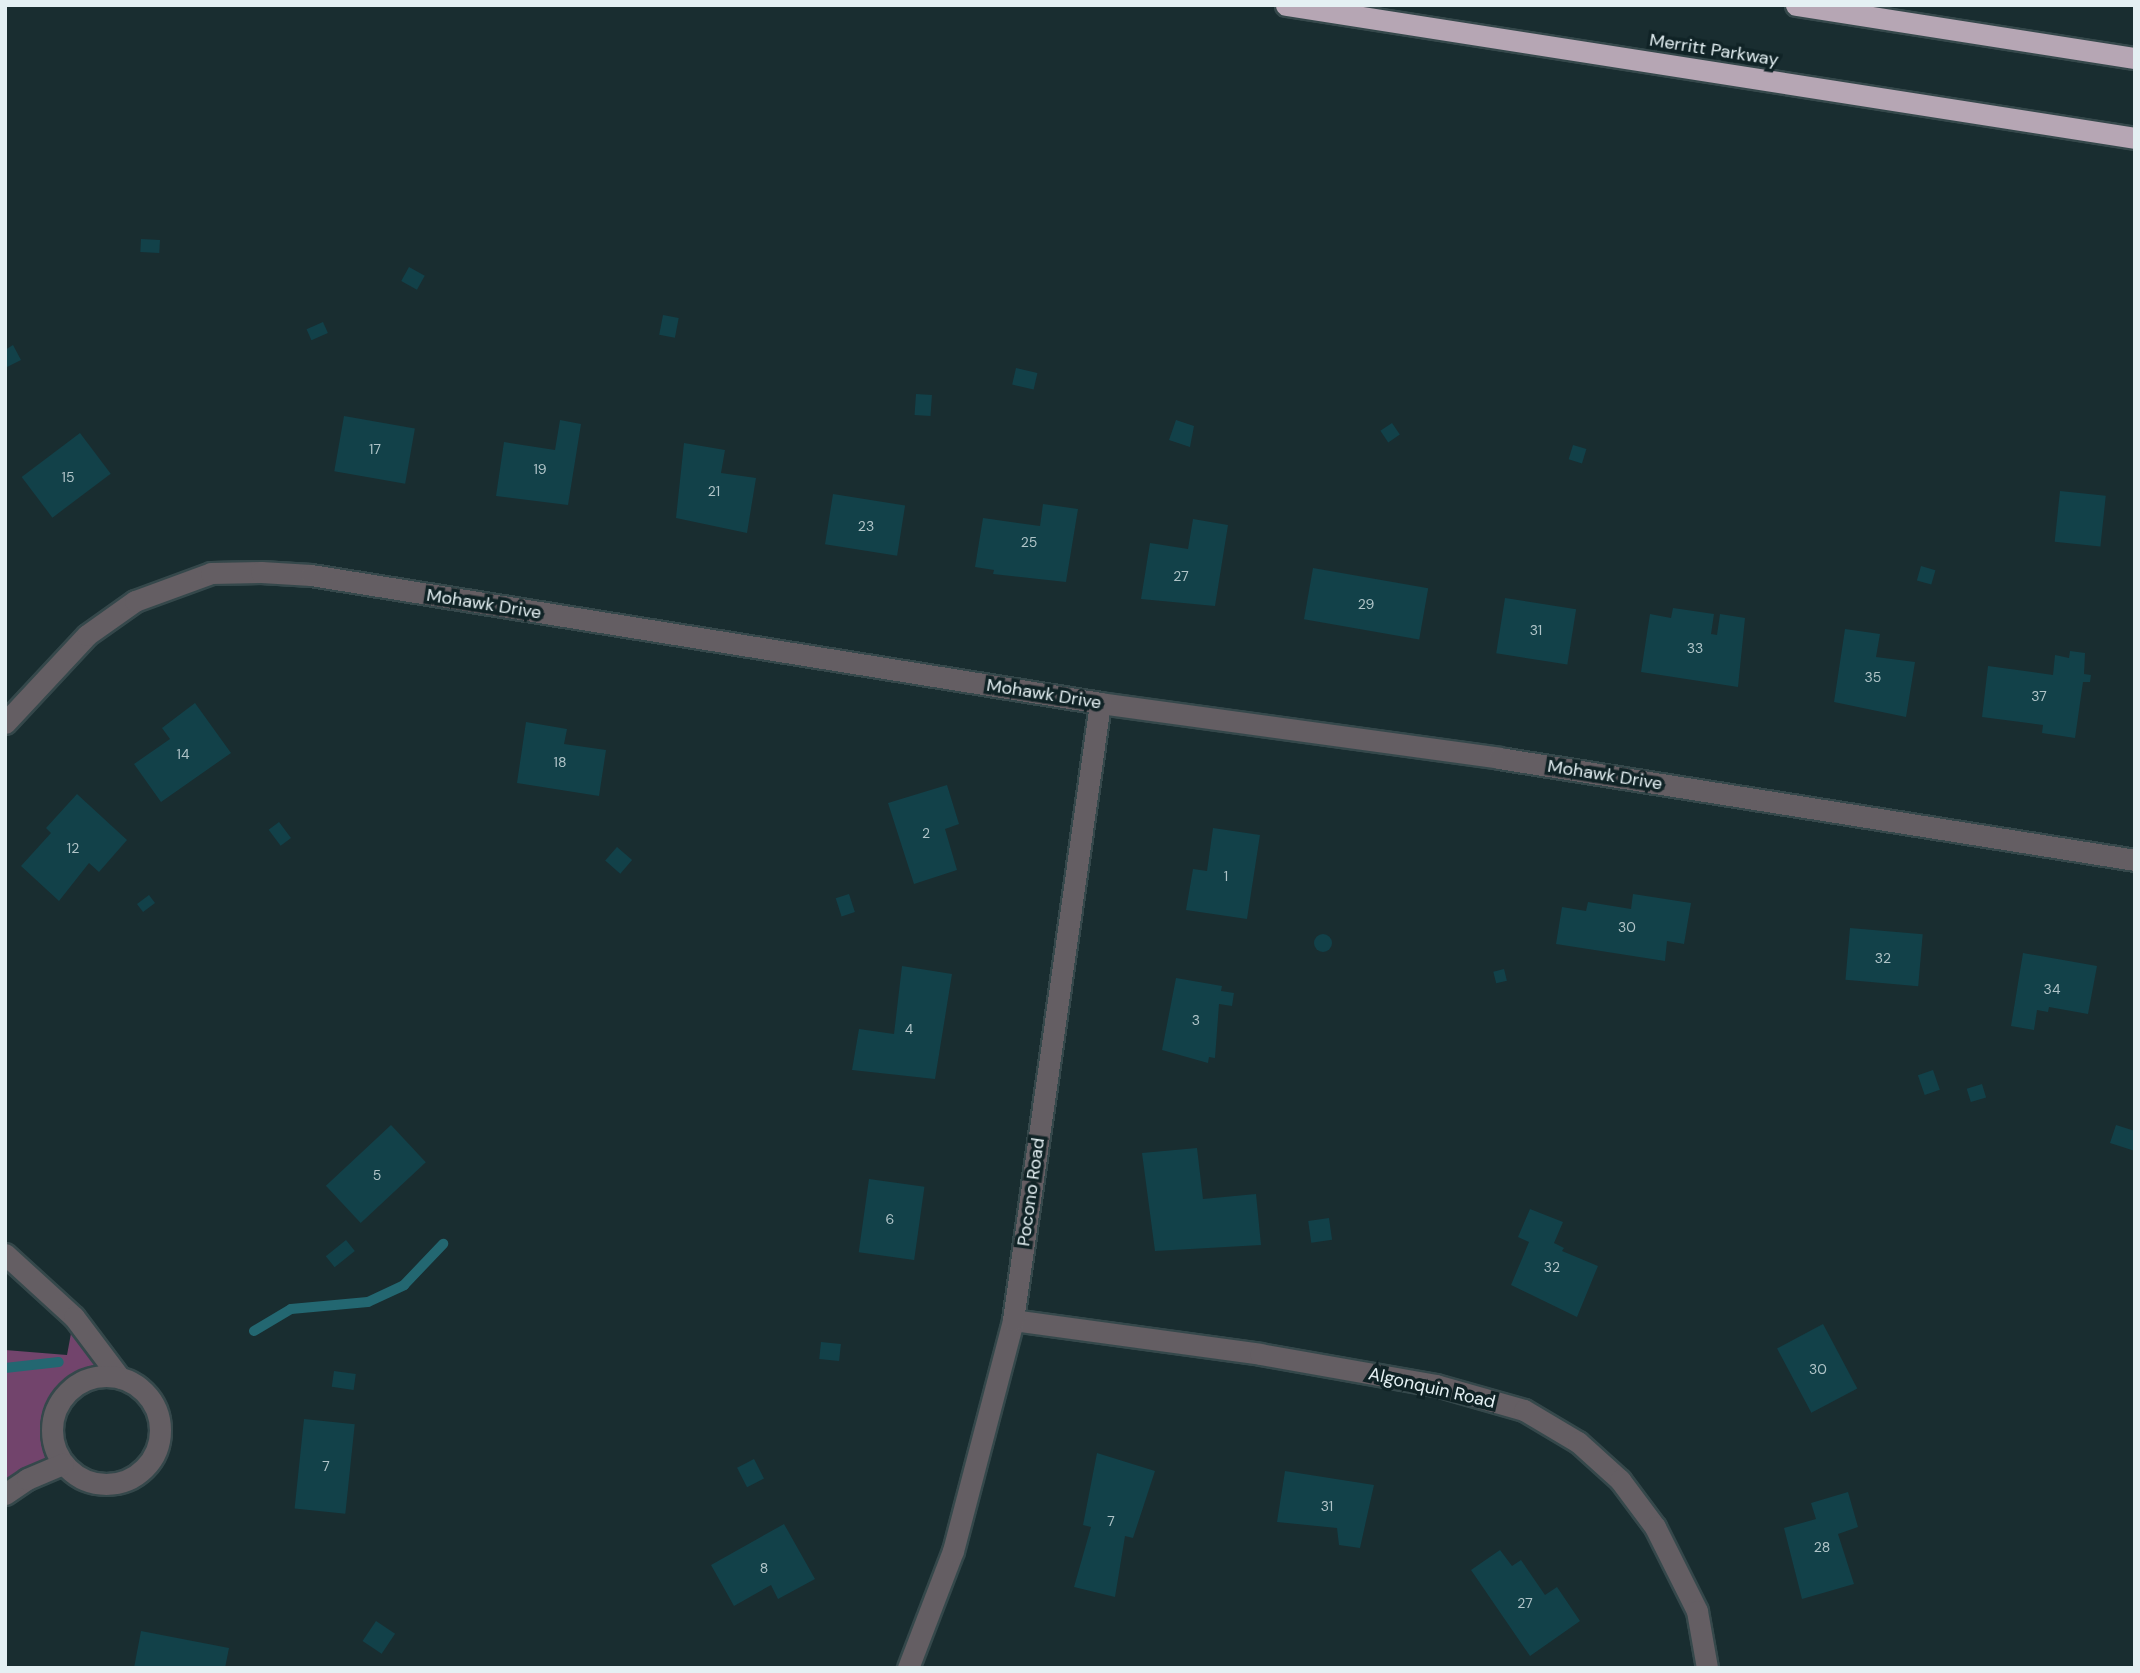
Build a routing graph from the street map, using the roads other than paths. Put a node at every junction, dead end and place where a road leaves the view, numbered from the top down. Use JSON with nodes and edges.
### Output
{"nodes":[{"id":1,"x":1286,"y":5,"type":"edge"},
{"id":2,"x":1796,"y":5,"type":"edge"},
{"id":3,"x":2135,"y":58,"type":"edge"},
{"id":4,"x":2135,"y":138,"type":"edge"},
{"id":5,"x":1100,"y":703,"type":"junction"},
{"id":6,"x":5,"y":723,"type":"edge"},
{"id":7,"x":2135,"y":860,"type":"edge"},
{"id":8,"x":5,"y":1254,"type":"edge"},
{"id":9,"x":1013,"y":1320,"type":"junction"},
{"id":10,"x":120,"y":1378,"type":"junction"},
{"id":11,"x":63,"y":1464,"type":"junction"},
{"id":12,"x":5,"y":1494,"type":"edge"},
{"id":13,"x":908,"y":1668,"type":"edge"},
{"id":14,"x":1707,"y":1668,"type":"edge"}],
"edges":[{"from":1,"to":4,"type":"highway","name":"Merritt Parkway"},
{"from":2,"to":3,"type":"highway"},
{"from":5,"to":6,"type":"street","name":"Mohawk Drive"},
{"from":5,"to":7,"type":"street","name":"Mohawk Drive"},
{"from":5,"to":9,"type":"street","name":"Pocono Road"},
{"from":8,"to":10,"type":"street"},
{"from":9,"to":13,"type":"street","name":"Pocono Road"},
{"from":9,"to":14,"type":"street","name":"Algonquin Road"},
{"from":10,"to":11,"type":"street"},
{"from":10,"to":11,"type":"street"},
{"from":11,"to":12,"type":"street"}]}
